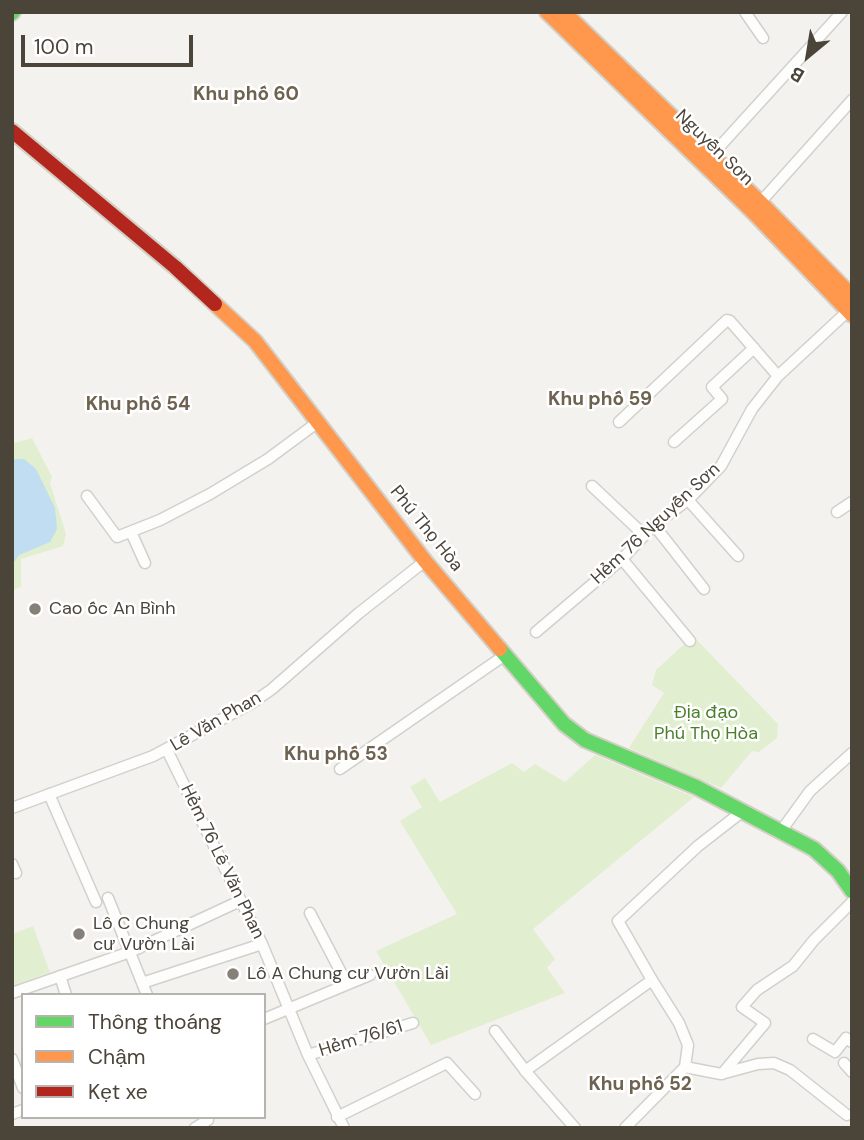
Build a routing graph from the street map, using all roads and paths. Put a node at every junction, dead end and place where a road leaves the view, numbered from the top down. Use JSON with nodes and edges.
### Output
{"nodes":[{"id":1,"x":547,"y":12,"type":"edge"},
{"id":2,"x":564,"y":12,"type":"edge"},
{"id":3,"x":745,"y":12,"type":"edge"},
{"id":4,"x":842,"y":12,"type":"edge"},
{"id":5,"x":762,"y":38,"type":"dead end"},
{"id":6,"x":591,"y":47,"type":"junction"},
{"id":7,"x":852,"y":100,"type":"edge"},
{"id":8,"x":12,"y":131,"type":"edge"},
{"id":9,"x":712,"y":155,"type":"junction"},
{"id":10,"x":756,"y":207,"type":"junction"},
{"id":11,"x":852,"y":296,"type":"edge"},
{"id":12,"x":850,"y":313,"type":"edge"},
{"id":13,"x":754,"y":348,"type":"junction"},
{"id":14,"x":778,"y":376,"type":"junction"},
{"id":15,"x":318,"y":422,"type":"junction"},
{"id":16,"x":619,"y":422,"type":"dead end"},
{"id":17,"x":674,"y":442,"type":"dead end"},
{"id":18,"x":592,"y":485,"type":"dead end"},
{"id":19,"x":87,"y":496,"type":"dead end"},
{"id":20,"x":688,"y":500,"type":"junction"},
{"id":21,"x":852,"y":502,"type":"edge"},
{"id":22,"x":837,"y":512,"type":"dead end"},
{"id":23,"x":654,"y":525,"type":"junction"},
{"id":24,"x":131,"y":532,"type":"junction"},
{"id":25,"x":644,"y":535,"type":"junction"},
{"id":26,"x":738,"y":556,"type":"dead end"},
{"id":27,"x":622,"y":559,"type":"junction"},
{"id":28,"x":425,"y":561,"type":"junction"},
{"id":29,"x":145,"y":563,"type":"dead end"},
{"id":30,"x":704,"y":589,"type":"dead end"},
{"id":31,"x":536,"y":632,"type":"dead end"},
{"id":32,"x":690,"y":641,"type":"dead end"},
{"id":33,"x":505,"y":654,"type":"junction"},
{"id":34,"x":167,"y":750,"type":"junction"},
{"id":35,"x":851,"y":754,"type":"edge"},
{"id":36,"x":340,"y":769,"type":"dead end"},
{"id":37,"x":49,"y":794,"type":"junction"},
{"id":38,"x":12,"y":808,"type":"edge"},
{"id":39,"x":743,"y":811,"type":"junction"},
{"id":40,"x":781,"y":831,"type":"junction"},
{"id":41,"x":852,"y":891,"type":"edge"},
{"id":42,"x":107,"y":898,"type":"dead end"},
{"id":43,"x":240,"y":901,"type":"junction"},
{"id":44,"x":96,"y":902,"type":"dead end"},
{"id":45,"x":852,"y":902,"type":"edge"},
{"id":46,"x":310,"y":913,"type":"dead end"},
{"id":47,"x":262,"y":944,"type":"junction"},
{"id":48,"x":130,"y":952,"type":"junction"},
{"id":49,"x":370,"y":975,"type":"dead end"},
{"id":50,"x":60,"y":976,"type":"junction"},
{"id":51,"x":652,"y":980,"type":"junction"},
{"id":52,"x":142,"y":983,"type":"junction"},
{"id":53,"x":347,"y":984,"type":"junction"},
{"id":54,"x":12,"y":993,"type":"edge"},
{"id":55,"x":65,"y":993,"type":"edge"},
{"id":56,"x":146,"y":993,"type":"edge"},
{"id":57,"x":289,"y":1010,"type":"junction"},
{"id":58,"x":266,"y":1018,"type":"edge"},
{"id":59,"x":413,"y":1023,"type":"dead end"},
{"id":60,"x":495,"y":1031,"type":"dead end"},
{"id":61,"x":813,"y":1039,"type":"dead end"},
{"id":62,"x":852,"y":1042,"type":"edge"},
{"id":63,"x":308,"y":1055,"type":"junction"},
{"id":64,"x":12,"y":1059,"type":"edge"},
{"id":65,"x":844,"y":1063,"type":"dead end"},
{"id":66,"x":685,"y":1067,"type":"junction"},
{"id":67,"x":525,"y":1071,"type":"junction"},
{"id":68,"x":852,"y":1072,"type":"edge"},
{"id":69,"x":721,"y":1074,"type":"junction"},
{"id":70,"x":21,"y":1083,"type":"edge"},
{"id":71,"x":475,"y":1094,"type":"dead end"},
{"id":72,"x":847,"y":1115,"type":"dead end"},
{"id":73,"x":337,"y":1117,"type":"junction"},
{"id":74,"x":209,"y":1122,"type":"edge"},
{"id":75,"x":195,"y":1128,"type":"edge"},
{"id":76,"x":344,"y":1128,"type":"edge"},
{"id":77,"x":575,"y":1128,"type":"edge"},
{"id":78,"x":625,"y":1128,"type":"edge"}],
"edges":[{"from":1,"to":6,"type":"street","name":"Nguyễn Sơn"},
{"from":2,"to":6,"type":"street","name":"Nguyễn Sơn"},
{"from":3,"to":5,"type":"street"},
{"from":4,"to":9,"type":"street"},
{"from":6,"to":9,"type":"street","name":"Nguyễn Sơn"},
{"from":6,"to":10,"type":"street","name":"Nguyễn Sơn"},
{"from":7,"to":10,"type":"street"},
{"from":8,"to":15,"type":"street","name":"Phú Thọ Hòa"},
{"from":9,"to":10,"type":"street","name":"Nguyễn Sơn"},
{"from":10,"to":11,"type":"street","name":"Nguyễn Sơn"},
{"from":10,"to":12,"type":"street","name":"Nguyễn Sơn"},
{"from":12,"to":14,"type":"street","name":"Hẻm 76 Nguyễn Sơn"},
{"from":13,"to":14,"type":"street"},
{"from":13,"to":16,"type":"street"},
{"from":13,"to":17,"type":"street"},
{"from":14,"to":20,"type":"street","name":"Hẻm 76 Nguyễn Sơn"},
{"from":15,"to":24,"type":"street"},
{"from":15,"to":28,"type":"street","name":"Phú Thọ Hòa"},
{"from":18,"to":25,"type":"street"},
{"from":19,"to":24,"type":"street"},
{"from":20,"to":23,"type":"street","name":"Hẻm 76 Nguyễn Sơn"},
{"from":20,"to":26,"type":"street"},
{"from":21,"to":22,"type":"street"},
{"from":23,"to":25,"type":"street","name":"Hẻm 76 Nguyễn Sơn"},
{"from":23,"to":30,"type":"street"},
{"from":24,"to":29,"type":"street"},
{"from":25,"to":27,"type":"street","name":"Hẻm 76 Nguyễn Sơn"},
{"from":27,"to":31,"type":"street","name":"Hẻm 76 Nguyễn Sơn"},
{"from":27,"to":32,"type":"street"},
{"from":28,"to":33,"type":"street","name":"Phú Thọ Hòa"},
{"from":28,"to":34,"type":"street","name":"Lê Văn Phan"},
{"from":33,"to":36,"type":"street"},
{"from":33,"to":39,"type":"street","name":"Phú Thọ Hòa"},
{"from":34,"to":37,"type":"street","name":"Lê Văn Phan"},
{"from":34,"to":43,"type":"street","name":"Hẻm 76 Lê Văn Phan"},
{"from":35,"to":40,"type":"street"},
{"from":37,"to":38,"type":"street","name":"Lê Văn Phan"},
{"from":37,"to":44,"type":"street"},
{"from":39,"to":40,"type":"street","name":"Phú Thọ Hòa"},
{"from":39,"to":51,"type":"street"},
{"from":40,"to":41,"type":"street","name":"Phú Thọ Hòa"},
{"from":42,"to":48,"type":"street"},
{"from":43,"to":47,"type":"street","name":"Hẻm 76 Lê Văn Phan"},
{"from":43,"to":48,"type":"street"},
{"from":45,"to":69,"type":"street"},
{"from":46,"to":53,"type":"street"},
{"from":47,"to":52,"type":"street"},
{"from":47,"to":57,"type":"street","name":"Hẻm 76 Lê Văn Phan"},
{"from":48,"to":50,"type":"street"},
{"from":48,"to":52,"type":"street"},
{"from":49,"to":53,"type":"street"},
{"from":50,"to":54,"type":"street"},
{"from":50,"to":55,"type":"street"},
{"from":51,"to":66,"type":"street"},
{"from":51,"to":67,"type":"street"},
{"from":52,"to":56,"type":"street"},
{"from":53,"to":57,"type":"street"},
{"from":57,"to":58,"type":"street"},
{"from":57,"to":63,"type":"street","name":"Hẻm 76 Lê Văn Phan"},
{"from":59,"to":63,"type":"street","name":"Hẻm 76/61"},
{"from":60,"to":67,"type":"street"},
{"from":61,"to":62,"type":"street"},
{"from":63,"to":73,"type":"street","name":"Hẻm 76 Lê Văn Phan"},
{"from":64,"to":70,"type":"street"},
{"from":65,"to":68,"type":"street"},
{"from":66,"to":69,"type":"street"},
{"from":66,"to":78,"type":"street"},
{"from":67,"to":77,"type":"street"},
{"from":69,"to":72,"type":"street"},
{"from":71,"to":73,"type":"street"},
{"from":73,"to":76,"type":"street","name":"Hẻm 76 Lê Văn Phan"},
{"from":74,"to":75,"type":"street"}]}
